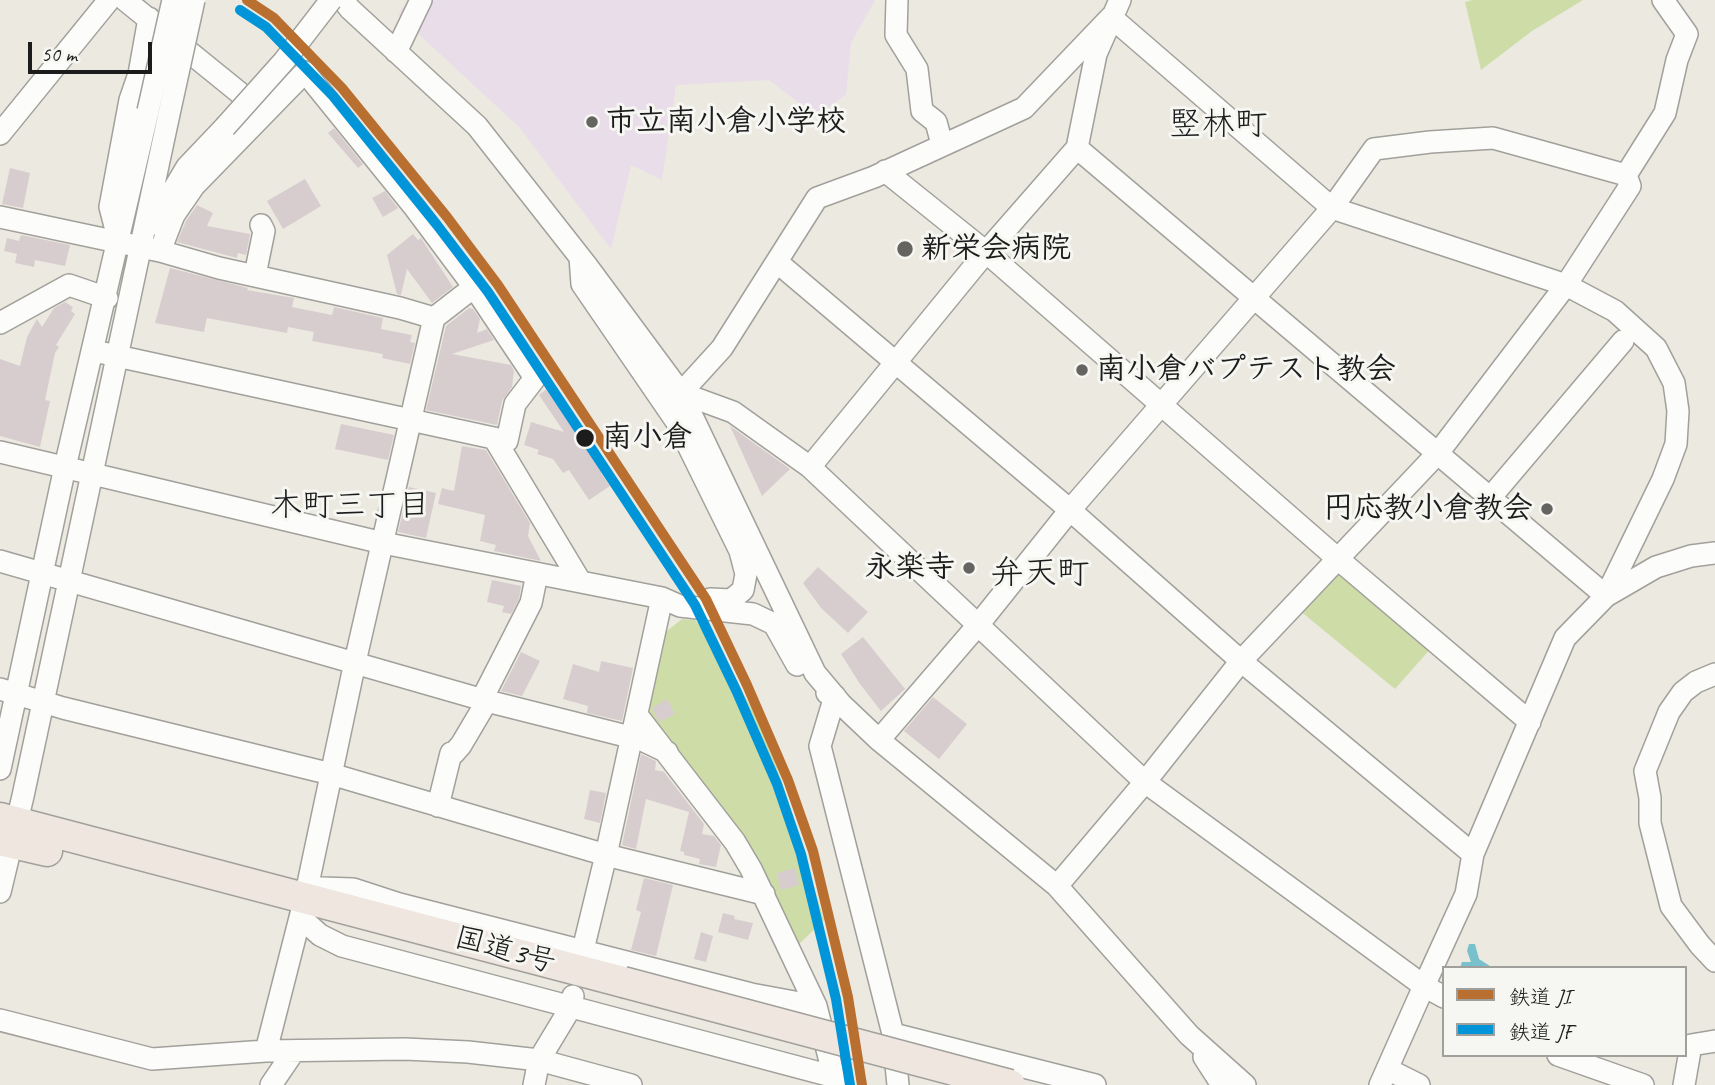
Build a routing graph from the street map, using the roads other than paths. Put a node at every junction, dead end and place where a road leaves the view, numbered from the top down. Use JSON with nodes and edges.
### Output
{"nodes":[{"id":1,"x":109,"y":0,"type":"edge"},
{"id":2,"x":125,"y":0,"type":"edge"},
{"id":3,"x":173,"y":0,"type":"edge"},
{"id":4,"x":194,"y":0,"type":"edge"},
{"id":5,"x":421,"y":0,"type":"edge"},
{"id":6,"x":897,"y":0,"type":"edge"},
{"id":7,"x":1663,"y":0,"type":"edge"},
{"id":8,"x":345,"y":2,"type":"edge"},
{"id":9,"x":1116,"y":8,"type":"edge"},
{"id":10,"x":149,"y":18,"type":"junction"},
{"id":11,"x":396,"y":52,"type":"junction"},
{"id":12,"x":159,"y":113,"type":"junction"},
{"id":13,"x":264,"y":113,"type":"junction"},
{"id":14,"x":0,"y":134,"type":"edge"},
{"id":15,"x":942,"y":144,"type":"junction"},
{"id":16,"x":1077,"y":148,"type":"junction"},
{"id":17,"x":885,"y":171,"type":"junction"},
{"id":18,"x":1628,"y":180,"type":"junction"},
{"id":19,"x":1332,"y":208,"type":"junction"},
{"id":20,"x":0,"y":217,"type":"edge"},
{"id":21,"x":261,"y":225,"type":"dead end"},
{"id":22,"x":119,"y":243,"type":"junction"},
{"id":23,"x":150,"y":249,"type":"junction"},
{"id":24,"x":986,"y":252,"type":"junction"},
{"id":25,"x":580,"y":256,"type":"junction"},
{"id":26,"x":777,"y":262,"type":"junction"},
{"id":27,"x":255,"y":275,"type":"junction"},
{"id":28,"x":1566,"y":285,"type":"junction"},
{"id":29,"x":474,"y":287,"type":"junction"},
{"id":30,"x":107,"y":298,"type":"junction"},
{"id":31,"x":1253,"y":298,"type":"junction"},
{"id":32,"x":434,"y":318,"type":"junction"},
{"id":33,"x":0,"y":323,"type":"edge"},
{"id":34,"x":1623,"y":341,"type":"dead end"},
{"id":35,"x":94,"y":351,"type":"junction"},
{"id":36,"x":118,"y":356,"type":"junction"},
{"id":37,"x":896,"y":362,"type":"junction"},
{"id":38,"x":681,"y":393,"type":"junction"},
{"id":39,"x":1162,"y":404,"type":"junction"},
{"id":40,"x":411,"y":421,"type":"junction"},
{"id":41,"x":494,"y":438,"type":"junction"},
{"id":42,"x":0,"y":452,"type":"edge"},
{"id":43,"x":1438,"y":453,"type":"junction"},
{"id":44,"x":65,"y":467,"type":"junction"},
{"id":45,"x":810,"y":467,"type":"junction"},
{"id":46,"x":93,"y":474,"type":"junction"},
{"id":47,"x":1490,"y":498,"type":"junction"},
{"id":48,"x":1070,"y":510,"type":"junction"},
{"id":49,"x":383,"y":543,"type":"junction"},
{"id":50,"x":1715,"y":553,"type":"edge"},
{"id":51,"x":1338,"y":559,"type":"junction"},
{"id":52,"x":0,"y":561,"type":"edge"},
{"id":53,"x":43,"y":573,"type":"junction"},
{"id":54,"x":537,"y":574,"type":"junction"},
{"id":55,"x":69,"y":580,"type":"junction"},
{"id":56,"x":580,"y":581,"type":"junction"},
{"id":57,"x":1606,"y":597,"type":"junction"},
{"id":58,"x":662,"y":598,"type":"junction"},
{"id":59,"x":978,"y":625,"type":"junction"},
{"id":60,"x":355,"y":662,"type":"junction"},
{"id":61,"x":1241,"y":662,"type":"junction"},
{"id":62,"x":1715,"y":674,"type":"edge"},
{"id":63,"x":9,"y":692,"type":"edge"},
{"id":64,"x":835,"y":696,"type":"junction"},
{"id":65,"x":484,"y":700,"type":"junction"},
{"id":66,"x":43,"y":702,"type":"junction"},
{"id":67,"x":637,"y":715,"type":"junction"},
{"id":68,"x":1531,"y":722,"type":"junction"},
{"id":69,"x":632,"y":737,"type":"junction"},
{"id":70,"x":879,"y":740,"type":"junction"},
{"id":71,"x":667,"y":752,"type":"junction"},
{"id":72,"x":0,"y":769,"type":"edge"},
{"id":73,"x":331,"y":774,"type":"junction"},
{"id":74,"x":1145,"y":782,"type":"junction"},
{"id":75,"x":438,"y":806,"type":"junction"},
{"id":76,"x":7,"y":831,"type":"edge"},
{"id":77,"x":606,"y":855,"type":"junction"},
{"id":78,"x":1473,"y":855,"type":"junction"},
{"id":79,"x":1057,"y":886,"type":"junction"},
{"id":80,"x":0,"y":892,"type":"edge"},
{"id":81,"x":764,"y":894,"type":"junction"},
{"id":82,"x":302,"y":907,"type":"junction"},
{"id":83,"x":582,"y":954,"type":"junction"},
{"id":84,"x":1715,"y":961,"type":"edge"},
{"id":85,"x":1424,"y":986,"type":"junction"},
{"id":86,"x":620,"y":990,"type":"junction"},
{"id":87,"x":1442,"y":996,"type":"edge"},
{"id":88,"x":572,"y":1002,"type":"junction"},
{"id":89,"x":816,"y":1006,"type":"junction"},
{"id":90,"x":0,"y":1020,"type":"edge"},
{"id":91,"x":893,"y":1034,"type":"junction"},
{"id":92,"x":1189,"y":1035,"type":"junction"},
{"id":93,"x":1715,"y":1041,"type":"edge"},
{"id":94,"x":266,"y":1051,"type":"junction"},
{"id":95,"x":294,"y":1051,"type":"junction"},
{"id":96,"x":1564,"y":1057,"type":"edge"},
{"id":97,"x":539,"y":1060,"type":"junction"},
{"id":98,"x":1383,"y":1077,"type":"edge"},
{"id":99,"x":836,"y":1081,"type":"edge"},
{"id":100,"x":271,"y":1085,"type":"edge"},
{"id":101,"x":534,"y":1085,"type":"edge"},
{"id":102,"x":631,"y":1085,"type":"edge"},
{"id":103,"x":898,"y":1085,"type":"edge"},
{"id":104,"x":953,"y":1085,"type":"edge"},
{"id":105,"x":1010,"y":1085,"type":"edge"},
{"id":106,"x":1095,"y":1085,"type":"edge"},
{"id":107,"x":1222,"y":1085,"type":"edge"},
{"id":108,"x":1245,"y":1085,"type":"edge"},
{"id":109,"x":1419,"y":1085,"type":"edge"},
{"id":110,"x":1643,"y":1085,"type":"edge"},
{"id":111,"x":1684,"y":1085,"type":"edge"}],
"edges":[{"from":1,"to":14,"type":"street"},
{"from":2,"to":10,"type":"street"},
{"from":3,"to":12,"type":"street","bridge":true},
{"from":4,"to":12,"type":"street","bridge":true},
{"from":5,"to":11,"type":"street"},
{"from":6,"to":15,"type":"street"},
{"from":7,"to":18,"type":"street"},
{"from":8,"to":11,"type":"street"},
{"from":8,"to":23,"type":"street","bridge":true},
{"from":9,"to":15,"type":"street"},
{"from":9,"to":16,"type":"street"},
{"from":9,"to":19,"type":"street"},
{"from":10,"to":13,"type":"street"},
{"from":10,"to":22,"type":"street"},
{"from":11,"to":25,"type":"street"},
{"from":12,"to":22,"type":"street"},
{"from":12,"to":23,"type":"street"},
{"from":13,"to":23,"type":"street"},
{"from":13,"to":29,"type":"street"},
{"from":15,"to":17,"type":"street"},
{"from":16,"to":24,"type":"street"},
{"from":16,"to":31,"type":"street"},
{"from":17,"to":24,"type":"street"},
{"from":17,"to":26,"type":"street"},
{"from":18,"to":19,"type":"street"},
{"from":18,"to":28,"type":"street"},
{"from":19,"to":28,"type":"street"},
{"from":19,"to":31,"type":"street"},
{"from":20,"to":22,"type":"street"},
{"from":21,"to":27,"type":"street"},
{"from":22,"to":23,"type":"street"},
{"from":22,"to":30,"type":"street"},
{"from":23,"to":27,"type":"street"},
{"from":23,"to":36,"type":"street"},
{"from":24,"to":37,"type":"street"},
{"from":24,"to":39,"type":"street"},
{"from":25,"to":38,"type":"street"},
{"from":25,"to":58,"type":"street"},
{"from":26,"to":37,"type":"street"},
{"from":26,"to":38,"type":"street"},
{"from":27,"to":32,"type":"street"},
{"from":28,"to":43,"type":"street"},
{"from":28,"to":57,"type":"street"},
{"from":29,"to":32,"type":"street"},
{"from":29,"to":41,"type":"street"},
{"from":30,"to":33,"type":"street"},
{"from":30,"to":35,"type":"street"},
{"from":31,"to":39,"type":"street"},
{"from":31,"to":43,"type":"street"},
{"from":32,"to":40,"type":"street"},
{"from":34,"to":47,"type":"street"},
{"from":35,"to":36,"type":"street"},
{"from":35,"to":44,"type":"street"},
{"from":36,"to":40,"type":"street"},
{"from":36,"to":46,"type":"street"},
{"from":37,"to":45,"type":"street"},
{"from":37,"to":48,"type":"street"},
{"from":38,"to":45,"type":"street"},
{"from":38,"to":64,"type":"street"},
{"from":39,"to":48,"type":"street"},
{"from":39,"to":51,"type":"street"},
{"from":40,"to":41,"type":"street"},
{"from":40,"to":49,"type":"street"},
{"from":41,"to":56,"type":"street"},
{"from":42,"to":44,"type":"street"},
{"from":43,"to":47,"type":"street"},
{"from":43,"to":51,"type":"street"},
{"from":44,"to":46,"type":"street"},
{"from":44,"to":53,"type":"street"},
{"from":45,"to":59,"type":"street"},
{"from":46,"to":49,"type":"street"},
{"from":46,"to":55,"type":"street"},
{"from":47,"to":57,"type":"street"},
{"from":48,"to":59,"type":"street"},
{"from":48,"to":61,"type":"street"},
{"from":49,"to":54,"type":"street"},
{"from":49,"to":60,"type":"street"},
{"from":50,"to":57,"type":"street"},
{"from":51,"to":61,"type":"street"},
{"from":51,"to":68,"type":"street"},
{"from":52,"to":53,"type":"street"},
{"from":53,"to":55,"type":"street"},
{"from":53,"to":63,"type":"street"},
{"from":54,"to":56,"type":"street"},
{"from":54,"to":65,"type":"street"},
{"from":55,"to":60,"type":"street"},
{"from":55,"to":66,"type":"street"},
{"from":56,"to":58,"type":"street"},
{"from":57,"to":68,"type":"street"},
{"from":58,"to":64,"type":"street"},
{"from":58,"to":67,"type":"street"},
{"from":59,"to":70,"type":"street"},
{"from":59,"to":74,"type":"street"},
{"from":60,"to":65,"type":"street"},
{"from":60,"to":73,"type":"street"},
{"from":61,"to":74,"type":"street"},
{"from":61,"to":78,"type":"street"},
{"from":62,"to":84,"type":"street"},
{"from":63,"to":66,"type":"street"},
{"from":63,"to":72,"type":"street"},
{"from":64,"to":70,"type":"street"},
{"from":64,"to":91,"type":"street"},
{"from":65,"to":69,"type":"street"},
{"from":65,"to":75,"type":"street"},
{"from":66,"to":73,"type":"street"},
{"from":66,"to":76,"type":"street"},
{"from":67,"to":69,"type":"street"},
{"from":67,"to":71,"type":"street"},
{"from":68,"to":78,"type":"street"},
{"from":69,"to":71,"type":"street"},
{"from":69,"to":77,"type":"street"},
{"from":70,"to":79,"type":"street"},
{"from":71,"to":81,"type":"street"},
{"from":73,"to":75,"type":"street"},
{"from":73,"to":82,"type":"street"},
{"from":74,"to":79,"type":"street"},
{"from":74,"to":85,"type":"street"},
{"from":75,"to":77,"type":"street"},
{"from":76,"to":80,"type":"street"},
{"from":76,"to":82,"type":"highway","name":"国道3号"},
{"from":77,"to":81,"type":"street"},
{"from":77,"to":83,"type":"street"},
{"from":78,"to":85,"type":"street"},
{"from":79,"to":92,"type":"street"},
{"from":81,"to":89,"type":"street"},
{"from":82,"to":83,"type":"street"},
{"from":82,"to":86,"type":"highway","name":"国道3号"},
{"from":82,"to":88,"type":"street"},
{"from":82,"to":94,"type":"street"},
{"from":83,"to":89,"type":"street"},
{"from":85,"to":87,"type":"street"},
{"from":85,"to":98,"type":"street"},
{"from":86,"to":104,"type":"highway","name":"国道3号"},
{"from":86,"to":105,"type":"highway","name":"国道3号","bridge":true},
{"from":88,"to":97,"type":"street"},
{"from":88,"to":99,"type":"street"},
{"from":89,"to":99,"type":"street"},
{"from":90,"to":94,"type":"street"},
{"from":91,"to":103,"type":"street"},
{"from":91,"to":106,"type":"street"},
{"from":92,"to":107,"type":"street"},
{"from":92,"to":108,"type":"street"},
{"from":93,"to":111,"type":"street"},
{"from":94,"to":95,"type":"street"},
{"from":95,"to":97,"type":"street"},
{"from":95,"to":100,"type":"street"},
{"from":96,"to":110,"type":"street"},
{"from":97,"to":101,"type":"street"},
{"from":97,"to":102,"type":"street"},
{"from":98,"to":109,"type":"street"}]}
